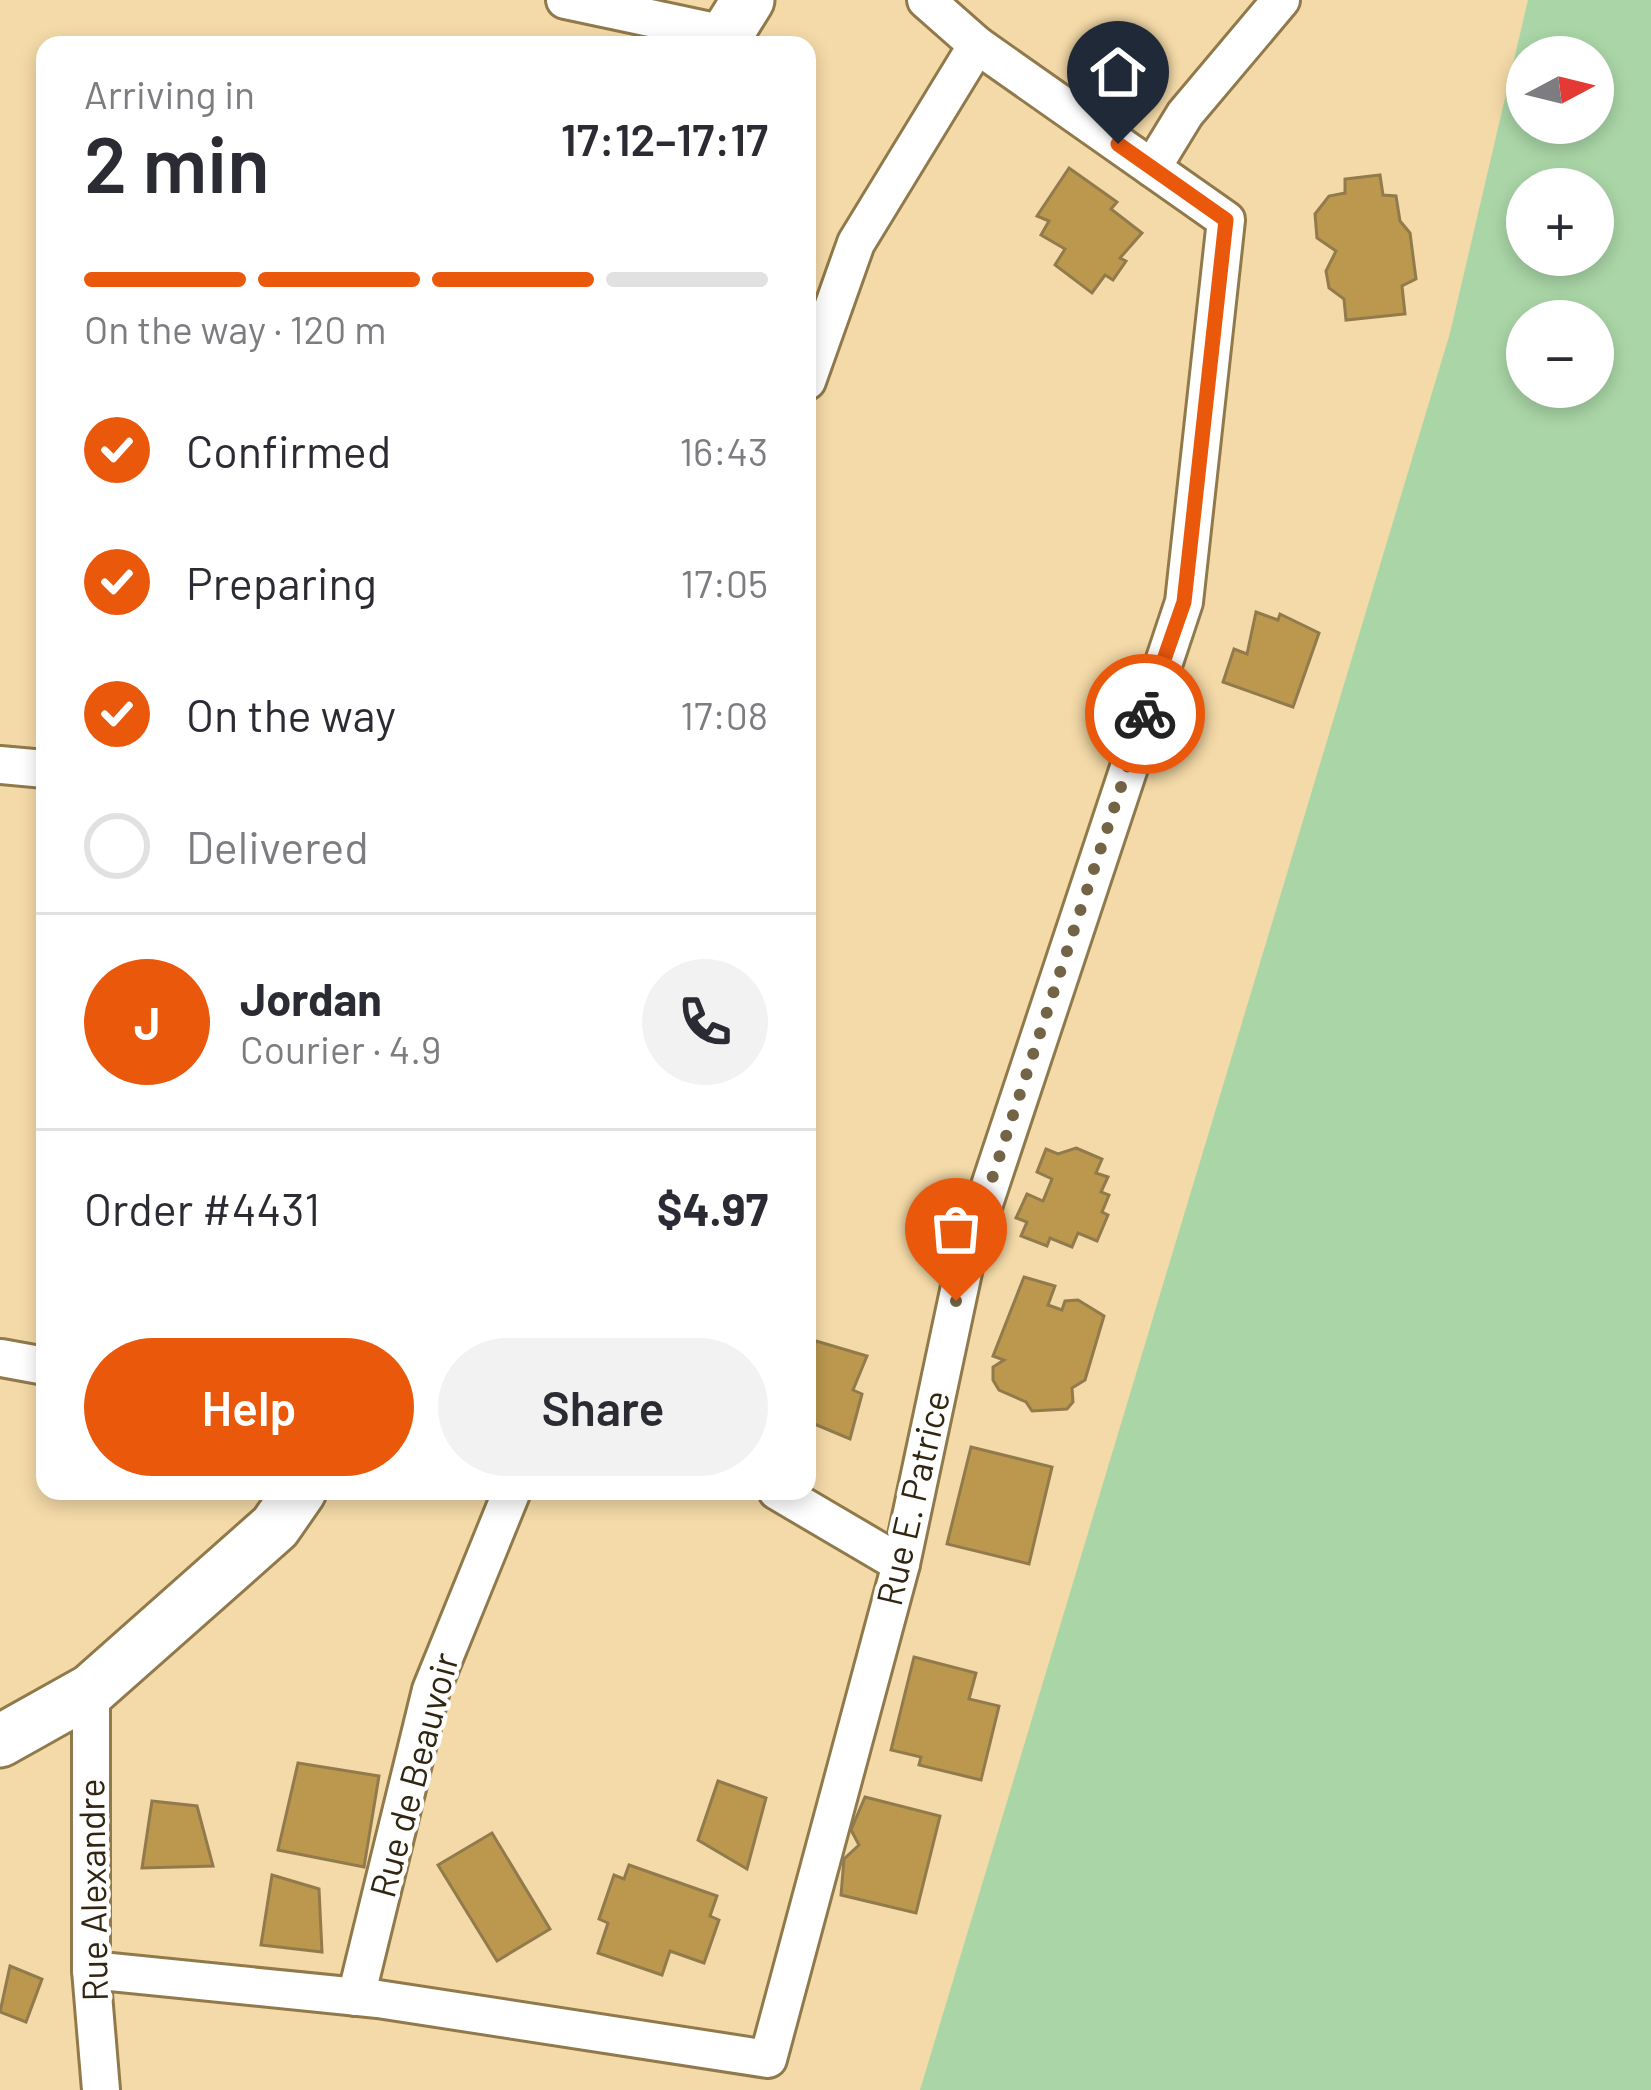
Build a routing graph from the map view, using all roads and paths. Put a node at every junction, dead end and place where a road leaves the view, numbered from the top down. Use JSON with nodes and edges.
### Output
{"nodes":[{"id":1,"x":565,"y":0,"type":"edge"},
{"id":2,"x":926,"y":0,"type":"edge"},
{"id":3,"x":1281,"y":0,"type":"edge"},
{"id":4,"x":731,"y":26,"type":"edge"},
{"id":5,"x":977,"y":46,"type":"junction"},
{"id":6,"x":1153,"y":168,"type":"junction"},
{"id":7,"x":816,"y":356,"type":"edge"},
{"id":8,"x":0,"y":765,"type":"edge"},
{"id":9,"x":36,"y":769,"type":"edge"},
{"id":10,"x":1,"y":1358,"type":"edge"},
{"id":11,"x":36,"y":1364,"type":"edge"},
{"id":12,"x":294,"y":1500,"type":"edge"},
{"id":13,"x":508,"y":1500,"type":"edge"},
{"id":14,"x":792,"y":1500,"type":"edge"},
{"id":15,"x":901,"y":1564,"type":"junction"},
{"id":16,"x":91,"y":1690,"type":"junction"},
{"id":17,"x":0,"y":1741,"type":"edge"},
{"id":18,"x":91,"y":1970,"type":"junction"},
{"id":19,"x":356,"y":1996,"type":"junction"},
{"id":20,"x":100,"y":2090,"type":"edge"}],
"edges":[{"from":1,"to":4,"type":"street"},
{"from":2,"to":5,"type":"street","name":"Rue E. Patrice"},
{"from":3,"to":6,"type":"street"},
{"from":5,"to":6,"type":"street","name":"Rue E. Patrice"},
{"from":5,"to":7,"type":"street"},
{"from":6,"to":15,"type":"street","name":"Rue E. Patrice"},
{"from":8,"to":9,"type":"street"},
{"from":10,"to":11,"type":"street"},
{"from":12,"to":16,"type":"street"},
{"from":13,"to":19,"type":"street","name":"Rue de Beauvoir"},
{"from":14,"to":15,"type":"street"},
{"from":15,"to":19,"type":"street","name":"Rue E. Patrice"},
{"from":16,"to":17,"type":"street"},
{"from":16,"to":18,"type":"street","name":"Rue Alexandre"},
{"from":18,"to":19,"type":"street","name":"Rue E. Patrice"},
{"from":18,"to":20,"type":"street","name":"Rue Alexandre"}]}
